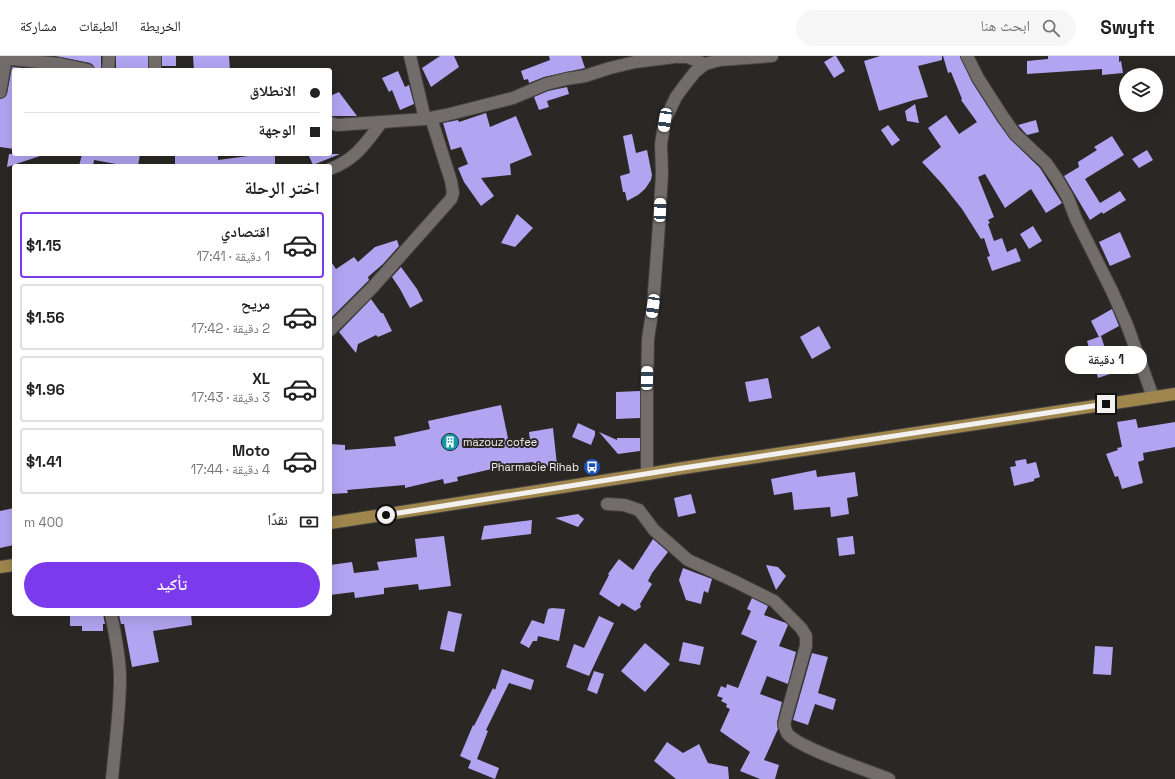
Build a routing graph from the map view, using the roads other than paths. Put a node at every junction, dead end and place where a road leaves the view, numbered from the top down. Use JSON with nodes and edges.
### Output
{"nodes":[{"id":1,"x":109,"y":56,"type":"edge"},
{"id":2,"x":155,"y":56,"type":"edge"},
{"id":3,"x":410,"y":56,"type":"edge"},
{"id":4,"x":772,"y":56,"type":"edge"},
{"id":5,"x":967,"y":56,"type":"edge"},
{"id":6,"x":3,"y":58,"type":"edge"},
{"id":7,"x":24,"y":58,"type":"edge"},
{"id":8,"x":720,"y":58,"type":"edge"},
{"id":9,"x":705,"y":64,"type":"junction"},
{"id":10,"x":79,"y":68,"type":"edge"},
{"id":11,"x":108,"y":68,"type":"edge"},
{"id":12,"x":155,"y":68,"type":"edge"},
{"id":13,"x":0,"y":92,"type":"edge"},
{"id":14,"x":428,"y":119,"type":"junction"},
{"id":15,"x":381,"y":123,"type":"junction"},
{"id":16,"x":332,"y":124,"type":"edge"},
{"id":17,"x":332,"y":168,"type":"edge"},
{"id":18,"x":332,"y":328,"type":"edge"},
{"id":19,"x":1175,"y":394,"type":"edge"},
{"id":20,"x":1153,"y":397,"type":"junction"},
{"id":21,"x":647,"y":474,"type":"junction"},
{"id":22,"x":607,"y":504,"type":"dead end"},
{"id":23,"x":332,"y":523,"type":"edge"},
{"id":24,"x":12,"y":565,"type":"edge"},
{"id":25,"x":0,"y":567,"type":"edge"},
{"id":26,"x":111,"y":616,"type":"edge"},
{"id":27,"x":112,"y":779,"type":"edge"},
{"id":28,"x":889,"y":779,"type":"edge"}],
"edges":[{"from":1,"to":11,"type":"street"},
{"from":2,"to":12,"type":"street"},
{"from":3,"to":14,"type":"street"},
{"from":4,"to":8,"type":"street"},
{"from":5,"to":20,"type":"street"},
{"from":6,"to":7,"type":"street"},
{"from":6,"to":13,"type":"street"},
{"from":7,"to":10,"type":"street"},
{"from":8,"to":9,"type":"street"},
{"from":9,"to":14,"type":"street"},
{"from":9,"to":21,"type":"street"},
{"from":14,"to":15,"type":"street"},
{"from":14,"to":18,"type":"street"},
{"from":15,"to":16,"type":"street"},
{"from":15,"to":17,"type":"street"},
{"from":19,"to":20,"type":"main road"},
{"from":20,"to":21,"type":"main road"},
{"from":21,"to":23,"type":"main road"},
{"from":22,"to":28,"type":"street"},
{"from":24,"to":25,"type":"main road"},
{"from":26,"to":27,"type":"street"}]}
